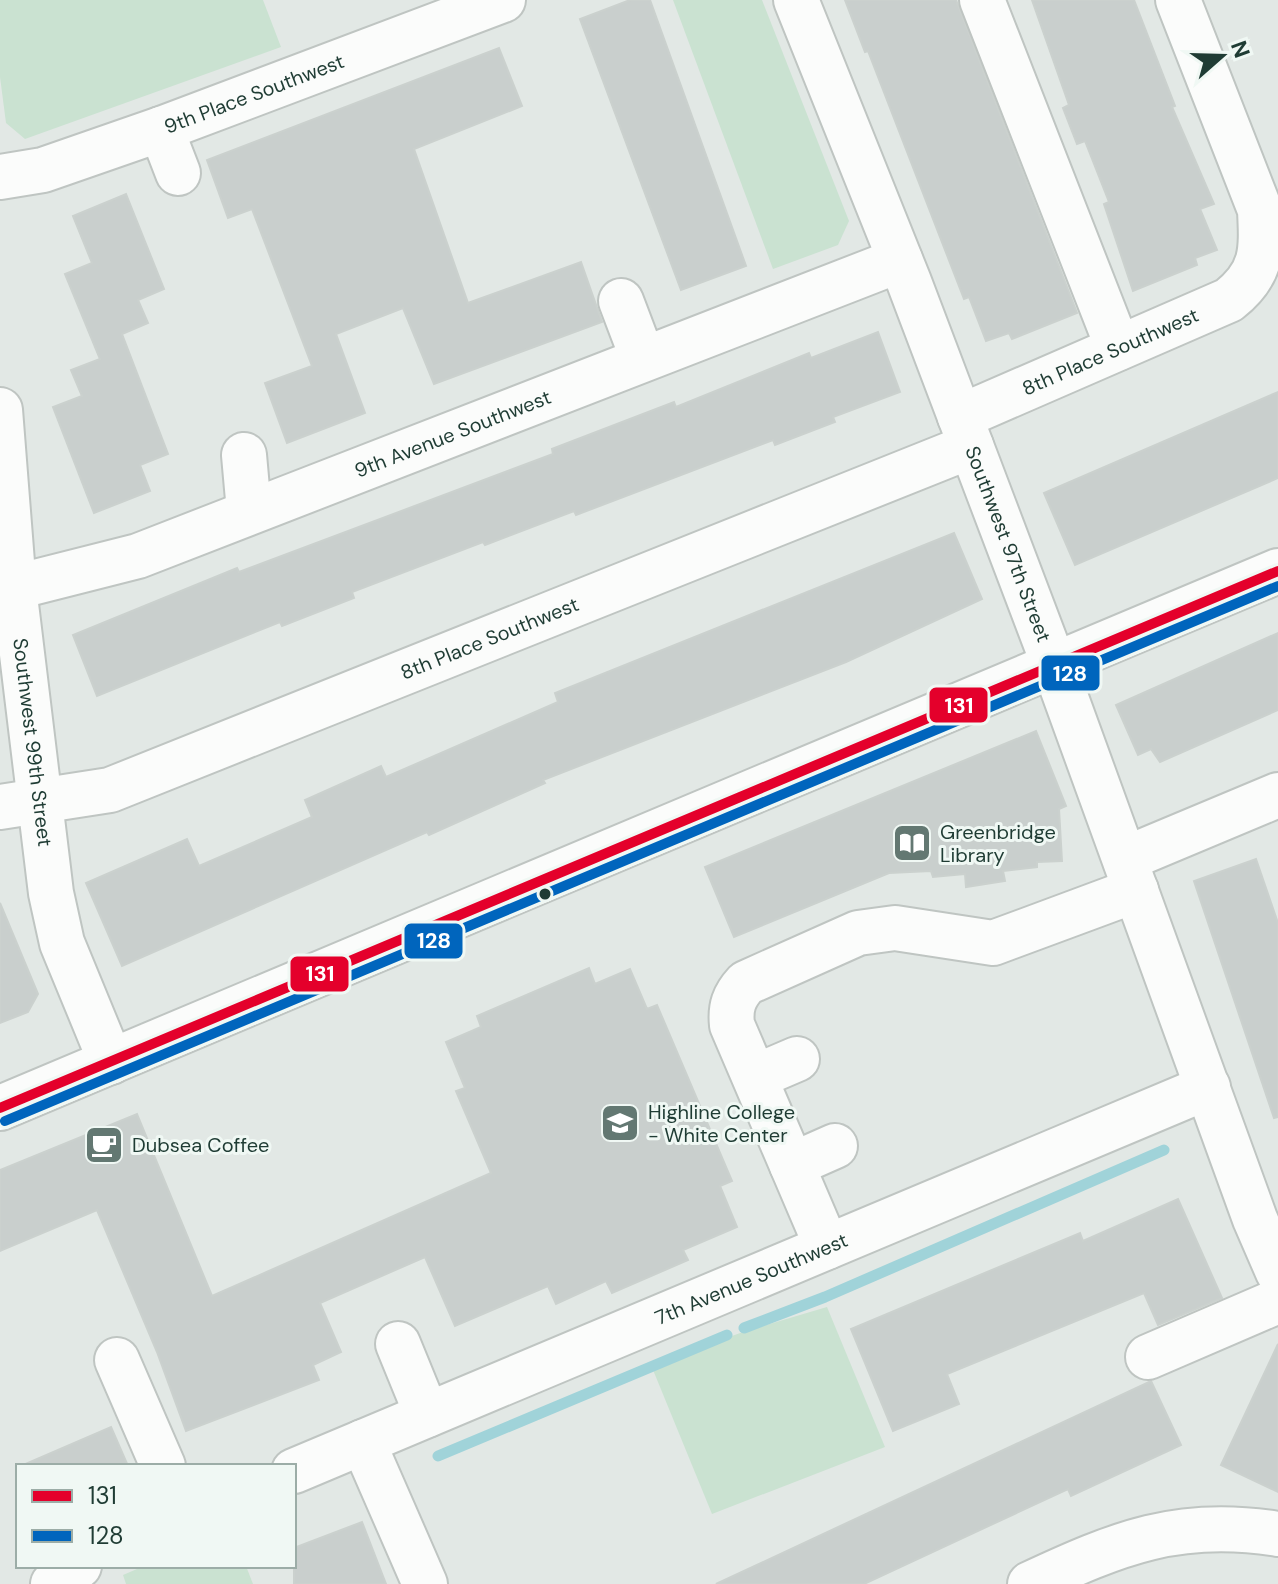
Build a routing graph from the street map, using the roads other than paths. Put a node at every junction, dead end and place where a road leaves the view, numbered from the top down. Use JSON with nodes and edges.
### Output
{"nodes":[{"id":1,"x":796,"y":0,"type":"edge"},
{"id":2,"x":982,"y":0,"type":"edge"},
{"id":3,"x":1178,"y":0,"type":"edge"},
{"id":4,"x":510,"y":11,"type":"edge"},
{"id":5,"x":433,"y":12,"type":"edge"},
{"id":6,"x":161,"y":129,"type":"junction"},
{"id":7,"x":178,"y":173,"type":"dead end"},
{"id":8,"x":0,"y":177,"type":"edge"},
{"id":9,"x":900,"y":260,"type":"junction"},
{"id":10,"x":621,"y":301,"type":"dead end"},
{"id":11,"x":1118,"y":348,"type":"junction"},
{"id":12,"x":643,"y":359,"type":"junction"},
{"id":13,"x":0,"y":410,"type":"edge"},
{"id":14,"x":966,"y":431,"type":"junction"},
{"id":15,"x":244,"y":455,"type":"dead end"},
{"id":16,"x":249,"y":511,"type":"junction"},
{"id":17,"x":1278,"y":571,"type":"edge"},
{"id":18,"x":7,"y":589,"type":"edge"},
{"id":19,"x":1054,"y":665,"type":"junction"},
{"id":20,"x":1278,"y":795,"type":"edge"},
{"id":21,"x":20,"y":804,"type":"edge"},
{"id":22,"x":1130,"y":874,"type":"junction"},
{"id":23,"x":797,"y":1059,"type":"dead end"},
{"id":24,"x":111,"y":1062,"type":"junction"},
{"id":25,"x":755,"y":1077,"type":"junction"},
{"id":26,"x":1208,"y":1087,"type":"junction"},
{"id":27,"x":0,"y":1108,"type":"edge"},
{"id":28,"x":835,"y":1146,"type":"dead end"},
{"id":29,"x":792,"y":1165,"type":"junction"},
{"id":30,"x":1266,"y":1215,"type":"edge"},
{"id":31,"x":827,"y":1247,"type":"junction"},
{"id":32,"x":1278,"y":1272,"type":"edge"},
{"id":33,"x":1278,"y":1301,"type":"edge"},
{"id":34,"x":398,"y":1344,"type":"dead end"},
{"id":35,"x":1148,"y":1357,"type":"dead end"},
{"id":36,"x":117,"y":1360,"type":"dead end"},
{"id":37,"x":427,"y":1415,"type":"junction"},
{"id":38,"x":363,"y":1442,"type":"junction"},
{"id":39,"x":162,"y":1464,"type":"edge"},
{"id":40,"x":296,"y":1470,"type":"edge"},
{"id":41,"x":1278,"y":1534,"type":"edge"},
{"id":42,"x":76,"y":1568,"type":"edge"},
{"id":43,"x":1044,"y":1581,"type":"edge"},
{"id":44,"x":53,"y":1584,"type":"edge"},
{"id":45,"x":425,"y":1584,"type":"edge"}],
"edges":[{"from":1,"to":9,"type":"street","name":"Southwest 97th Street"},
{"from":2,"to":11,"type":"street"},
{"from":3,"to":11,"type":"street","name":"8th Place Southwest"},
{"from":4,"to":5,"type":"street","name":"9th Place Southwest"},
{"from":5,"to":6,"type":"street","name":"9th Place Southwest"},
{"from":6,"to":7,"type":"street"},
{"from":6,"to":8,"type":"street","name":"9th Place Southwest"},
{"from":9,"to":12,"type":"street","name":"9th Avenue Southwest"},
{"from":9,"to":14,"type":"street","name":"Southwest 97th Street"},
{"from":10,"to":12,"type":"street"},
{"from":11,"to":14,"type":"street","name":"8th Place Southwest"},
{"from":12,"to":16,"type":"street","name":"9th Avenue Southwest"},
{"from":13,"to":18,"type":"street","name":"Southwest 99th Street"},
{"from":14,"to":19,"type":"street","name":"Southwest 97th Street"},
{"from":14,"to":21,"type":"street","name":"8th Place Southwest"},
{"from":15,"to":16,"type":"street"},
{"from":16,"to":18,"type":"street","name":"9th Avenue Southwest"},
{"from":17,"to":19,"type":"street"},
{"from":18,"to":21,"type":"street","name":"Southwest 99th Street"},
{"from":19,"to":22,"type":"street","name":"Southwest 97th Street"},
{"from":19,"to":24,"type":"street"},
{"from":20,"to":22,"type":"street"},
{"from":21,"to":24,"type":"street","name":"Southwest 99th Street"},
{"from":22,"to":25,"type":"street"},
{"from":22,"to":26,"type":"street","name":"Southwest 97th Street"},
{"from":23,"to":25,"type":"street"},
{"from":24,"to":27,"type":"street"},
{"from":25,"to":29,"type":"street"},
{"from":26,"to":30,"type":"street","name":"Southwest 97th Street"},
{"from":26,"to":31,"type":"street","name":"7th Avenue Southwest"},
{"from":28,"to":29,"type":"street"},
{"from":29,"to":31,"type":"street"},
{"from":30,"to":32,"type":"street","name":"Southwest 97th Street"},
{"from":31,"to":37,"type":"street","name":"7th Avenue Southwest"},
{"from":33,"to":35,"type":"street"},
{"from":34,"to":37,"type":"street"},
{"from":36,"to":39,"type":"street"},
{"from":37,"to":38,"type":"street","name":"7th Avenue Southwest"},
{"from":38,"to":40,"type":"street","name":"7th Avenue Southwest"},
{"from":38,"to":45,"type":"street"},
{"from":41,"to":43,"type":"street"},
{"from":42,"to":44,"type":"street"}]}
